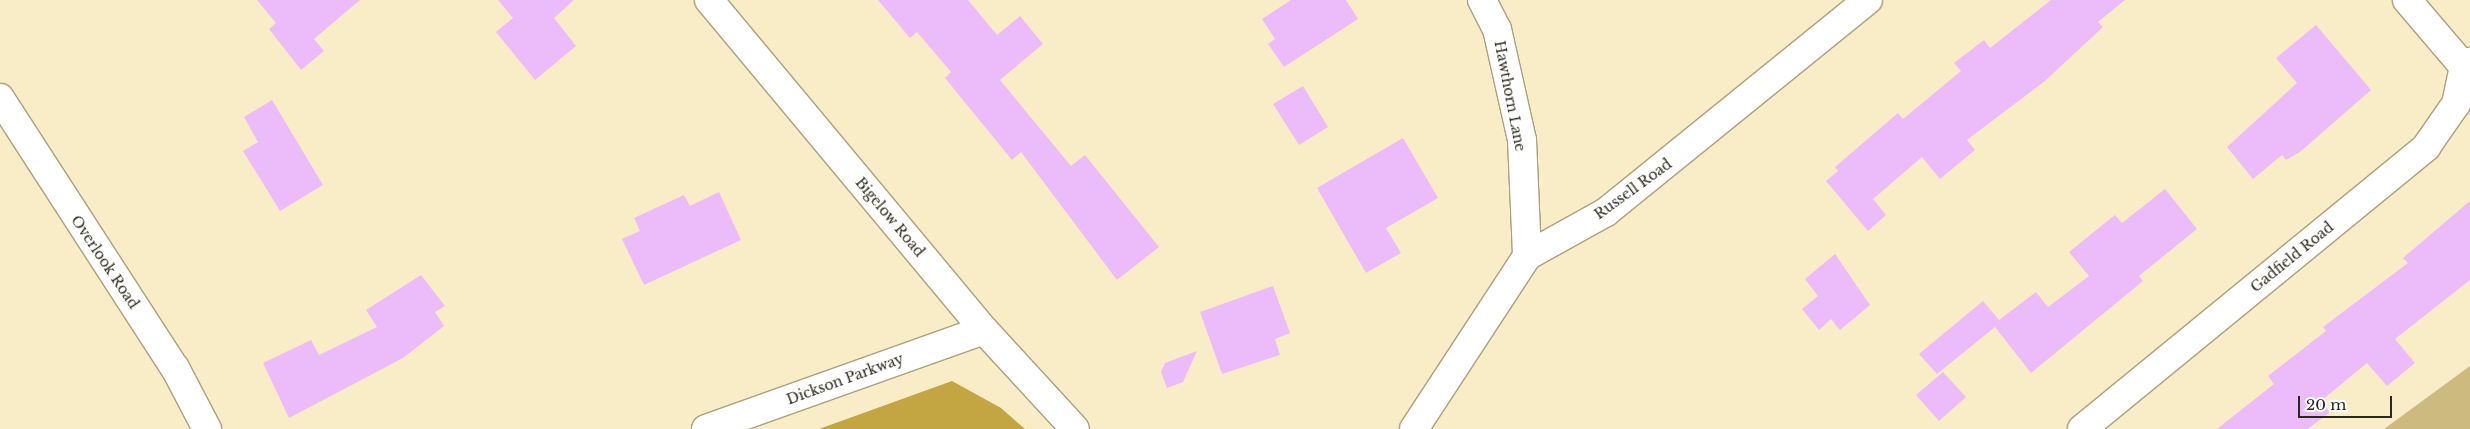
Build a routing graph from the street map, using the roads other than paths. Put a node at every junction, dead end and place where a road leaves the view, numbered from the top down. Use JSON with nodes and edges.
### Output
{"nodes":[{"id":1,"x":709,"y":0,"type":"edge"},
{"id":2,"x":1482,"y":0,"type":"edge"},
{"id":3,"x":1868,"y":0,"type":"edge"},
{"id":4,"x":2407,"y":0,"type":"edge"},
{"id":5,"x":2467,"y":64,"type":"edge"},
{"id":6,"x":0,"y":98,"type":"edge"},
{"id":7,"x":1526,"y":256,"type":"junction"},
{"id":8,"x":984,"y":330,"type":"junction"},
{"id":9,"x":207,"y":429,"type":"edge"},
{"id":10,"x":706,"y":429,"type":"edge"},
{"id":11,"x":1076,"y":429,"type":"edge"},
{"id":12,"x":1414,"y":429,"type":"edge"},
{"id":13,"x":2082,"y":429,"type":"edge"}],
"edges":[{"from":1,"to":8,"type":"street","name":"Bigelow Road"},
{"from":2,"to":7,"type":"street","name":"Hawthorn Lane"},
{"from":3,"to":7,"type":"street","name":"Russell Road"},
{"from":4,"to":5,"type":"street"},
{"from":5,"to":13,"type":"street","name":"Gadfield Road"},
{"from":6,"to":9,"type":"street","name":"Overlook Road"},
{"from":7,"to":12,"type":"street","name":"Russell Road"},
{"from":8,"to":10,"type":"street","name":"Dickson Parkway"},
{"from":8,"to":11,"type":"street","name":"Bigelow Road"}]}
